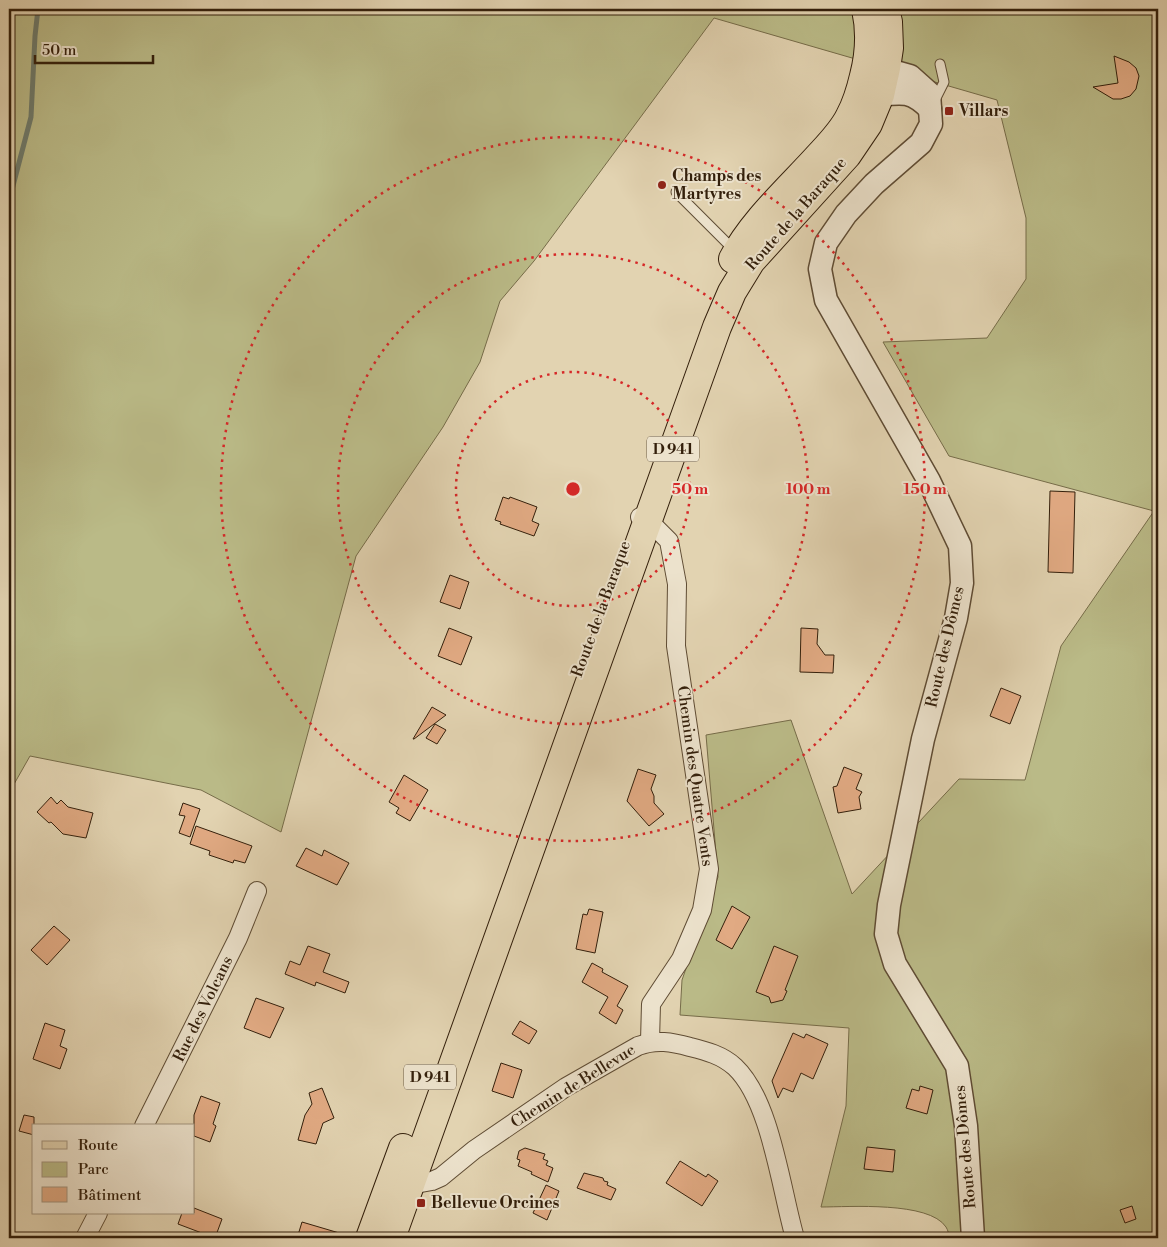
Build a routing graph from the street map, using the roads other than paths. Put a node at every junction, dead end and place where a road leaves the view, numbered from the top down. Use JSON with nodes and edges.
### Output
{"nodes":[{"id":1,"x":866,"y":9,"type":"edge"},
{"id":2,"x":878,"y":9,"type":"edge"},
{"id":3,"x":885,"y":9,"type":"edge"},
{"id":4,"x":940,"y":64,"type":"dead end"},
{"id":5,"x":882,"y":68,"type":"junction"},
{"id":6,"x":870,"y":92,"type":"junction"},
{"id":7,"x":931,"y":110,"type":"junction"},
{"id":8,"x":676,"y":192,"type":"dead end"},
{"id":9,"x":736,"y":252,"type":"junction"},
{"id":10,"x":642,"y":518,"type":"junction"},
{"id":11,"x":257,"y":890,"type":"dead end"},
{"id":12,"x":650,"y":1041,"type":"junction"},
{"id":13,"x":145,"y":1124,"type":"edge"},
{"id":14,"x":400,"y":1184,"type":"junction"},
{"id":15,"x":97,"y":1214,"type":"edge"},
{"id":16,"x":85,"y":1238,"type":"edge"},
{"id":17,"x":370,"y":1238,"type":"edge"},
{"id":18,"x":391,"y":1238,"type":"edge"},
{"id":19,"x":795,"y":1238,"type":"edge"},
{"id":20,"x":973,"y":1238,"type":"edge"}],
"edges":[{"from":1,"to":6,"type":"main road","name":"Route de la Baraque","number":"D 941"},
{"from":2,"to":5,"type":"street","name":"Route de la Baraque"},
{"from":3,"to":5,"type":"main road","name":"Route de la Baraque","number":"D 941"},
{"from":4,"to":7,"type":"lane"},
{"from":5,"to":6,"type":"main road","name":"Route de la Baraque","number":"D 941"},
{"from":5,"to":7,"type":"street","name":"Route des Dômes"},
{"from":6,"to":7,"type":"street"},
{"from":6,"to":9,"type":"main road","name":"Route de la Baraque","number":"D 941"},
{"from":6,"to":10,"type":"main road","name":"Route de la Baraque","number":"D 941"},
{"from":7,"to":20,"type":"street","name":"Route des Dômes"},
{"from":8,"to":9,"type":"lane"},
{"from":9,"to":10,"type":"main road","name":"Route de la Baraque","number":"D 941"},
{"from":10,"to":12,"type":"street","name":"Chemin des Quatre Vents"},
{"from":10,"to":14,"type":"main road","name":"Route de la Baraque","number":"D 941"},
{"from":11,"to":13,"type":"street","name":"Rue des Volcans"},
{"from":12,"to":14,"type":"street","name":"Chemin de Bellevue"},
{"from":12,"to":19,"type":"street","name":"Chemin de Bellevue"},
{"from":14,"to":17,"type":"main road","name":"Route de la Baraque","number":"D 941"},
{"from":14,"to":18,"type":"main road","name":"Route de la Baraque","number":"D 941"},
{"from":15,"to":16,"type":"street"}]}
